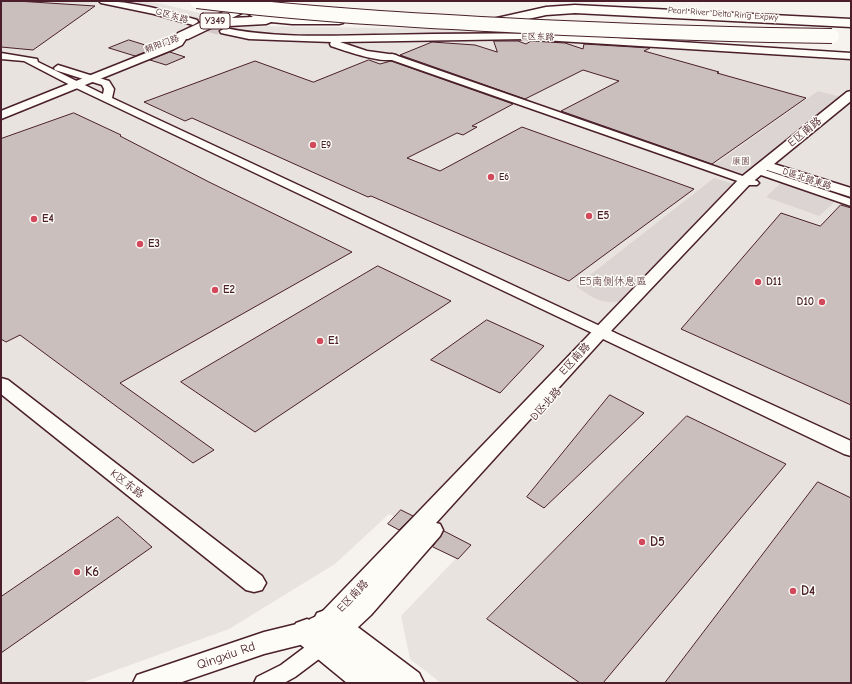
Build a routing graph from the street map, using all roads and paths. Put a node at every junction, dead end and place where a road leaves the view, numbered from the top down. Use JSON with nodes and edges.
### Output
{"nodes":[{"id":1,"x":104,"y":1,"type":"edge"},
{"id":2,"x":197,"y":1,"type":"edge"},
{"id":3,"x":612,"y":1,"type":"edge"},
{"id":4,"x":531,"y":2,"type":"edge"},
{"id":5,"x":253,"y":3,"type":"edge"},
{"id":6,"x":732,"y":5,"type":"dead end"},
{"id":7,"x":851,"y":15,"type":"edge"},
{"id":8,"x":275,"y":19,"type":"junction"},
{"id":9,"x":193,"y":22,"type":"tunnel mouth"},
{"id":10,"x":210,"y":23,"type":"junction"},
{"id":11,"x":851,"y":23,"type":"edge"},
{"id":12,"x":225,"y":31,"type":"tunnel mouth"},
{"id":13,"x":183,"y":36,"type":"joint"},
{"id":14,"x":838,"y":36,"type":"dead end"},
{"id":15,"x":335,"y":39,"type":"junction"},
{"id":16,"x":1,"y":56,"type":"edge"},
{"id":17,"x":851,"y":56,"type":"edge"},
{"id":18,"x":392,"y":57,"type":"joint"},
{"id":19,"x":26,"y":58,"type":"junction"},
{"id":20,"x":82,"y":80,"type":"junction"},
{"id":21,"x":851,"y":95,"type":"edge"},
{"id":22,"x":107,"y":98,"type":"junction"},
{"id":23,"x":851,"y":104,"type":"edge"},
{"id":24,"x":1,"y":110,"type":"edge"},
{"id":25,"x":1,"y":115,"type":"edge"},
{"id":26,"x":764,"y":170,"type":"junction"},
{"id":27,"x":851,"y":187,"type":"edge"},
{"id":28,"x":851,"y":193,"type":"edge"},
{"id":29,"x":851,"y":203,"type":"edge"},
{"id":30,"x":606,"y":334,"type":"junction"},
{"id":31,"x":1,"y":384,"type":"edge"},
{"id":32,"x":851,"y":449,"type":"edge"},
{"id":33,"x":254,"y":583,"type":"dead end"},
{"id":34,"x":325,"y":632,"type":"junction"},
{"id":35,"x":146,"y":683,"type":"edge"},
{"id":36,"x":264,"y":683,"type":"edge"},
{"id":37,"x":370,"y":683,"type":"edge"},
{"id":38,"x":408,"y":683,"type":"edge"}],
"edges":[{"from":1,"to":9,"type":"street","name":"G区东路"},
{"from":2,"to":14,"type":"main road","bridge":true},
{"from":3,"to":7,"type":"main road","name":"Pearl River Delta Ring Expwy"},
{"from":4,"to":11,"type":"main road","name":"Pearl River Delta Ring Expwy"},
{"from":5,"to":8,"type":"main road"},
{"from":5,"to":10,"type":"main road","number":"Y349"},
{"from":6,"to":7,"type":"main road"},
{"from":8,"to":10,"type":"main road"},
{"from":8,"to":11,"type":"main road"},
{"from":10,"to":13,"type":"main road","number":"Y349"},
{"from":12,"to":15,"type":"street","name":"E区东路"},
{"from":13,"to":20,"type":"street","name":"朝阳门路"},
{"from":15,"to":17,"type":"street","name":"E区东路"},
{"from":15,"to":18,"type":"street"},
{"from":16,"to":19,"type":"street"},
{"from":18,"to":26,"type":"street"},
{"from":19,"to":20,"type":"street"},
{"from":19,"to":20,"type":"street"},
{"from":20,"to":22,"type":"street"},
{"from":20,"to":22,"type":"street"},
{"from":20,"to":24,"type":"street","name":"朝阳门路"},
{"from":20,"to":25,"type":"street","name":"朝阳门路"},
{"from":21,"to":26,"type":"street","name":"E区南路"},
{"from":22,"to":30,"type":"street"},
{"from":23,"to":26,"type":"street"},
{"from":26,"to":27,"type":"street"},
{"from":26,"to":28,"type":"street","name":"D區北路東路"},
{"from":26,"to":29,"type":"street"},
{"from":26,"to":30,"type":"street","name":"D区北路"},
{"from":30,"to":32,"type":"street"},
{"from":30,"to":34,"type":"street","name":"D区北路"},
{"from":31,"to":33,"type":"street","name":"K区东路"},
{"from":34,"to":35,"type":"street","name":"Qingxiu Rd"},
{"from":34,"to":36,"type":"street"},
{"from":34,"to":37,"type":"main road"},
{"from":34,"to":38,"type":"main road"}]}
